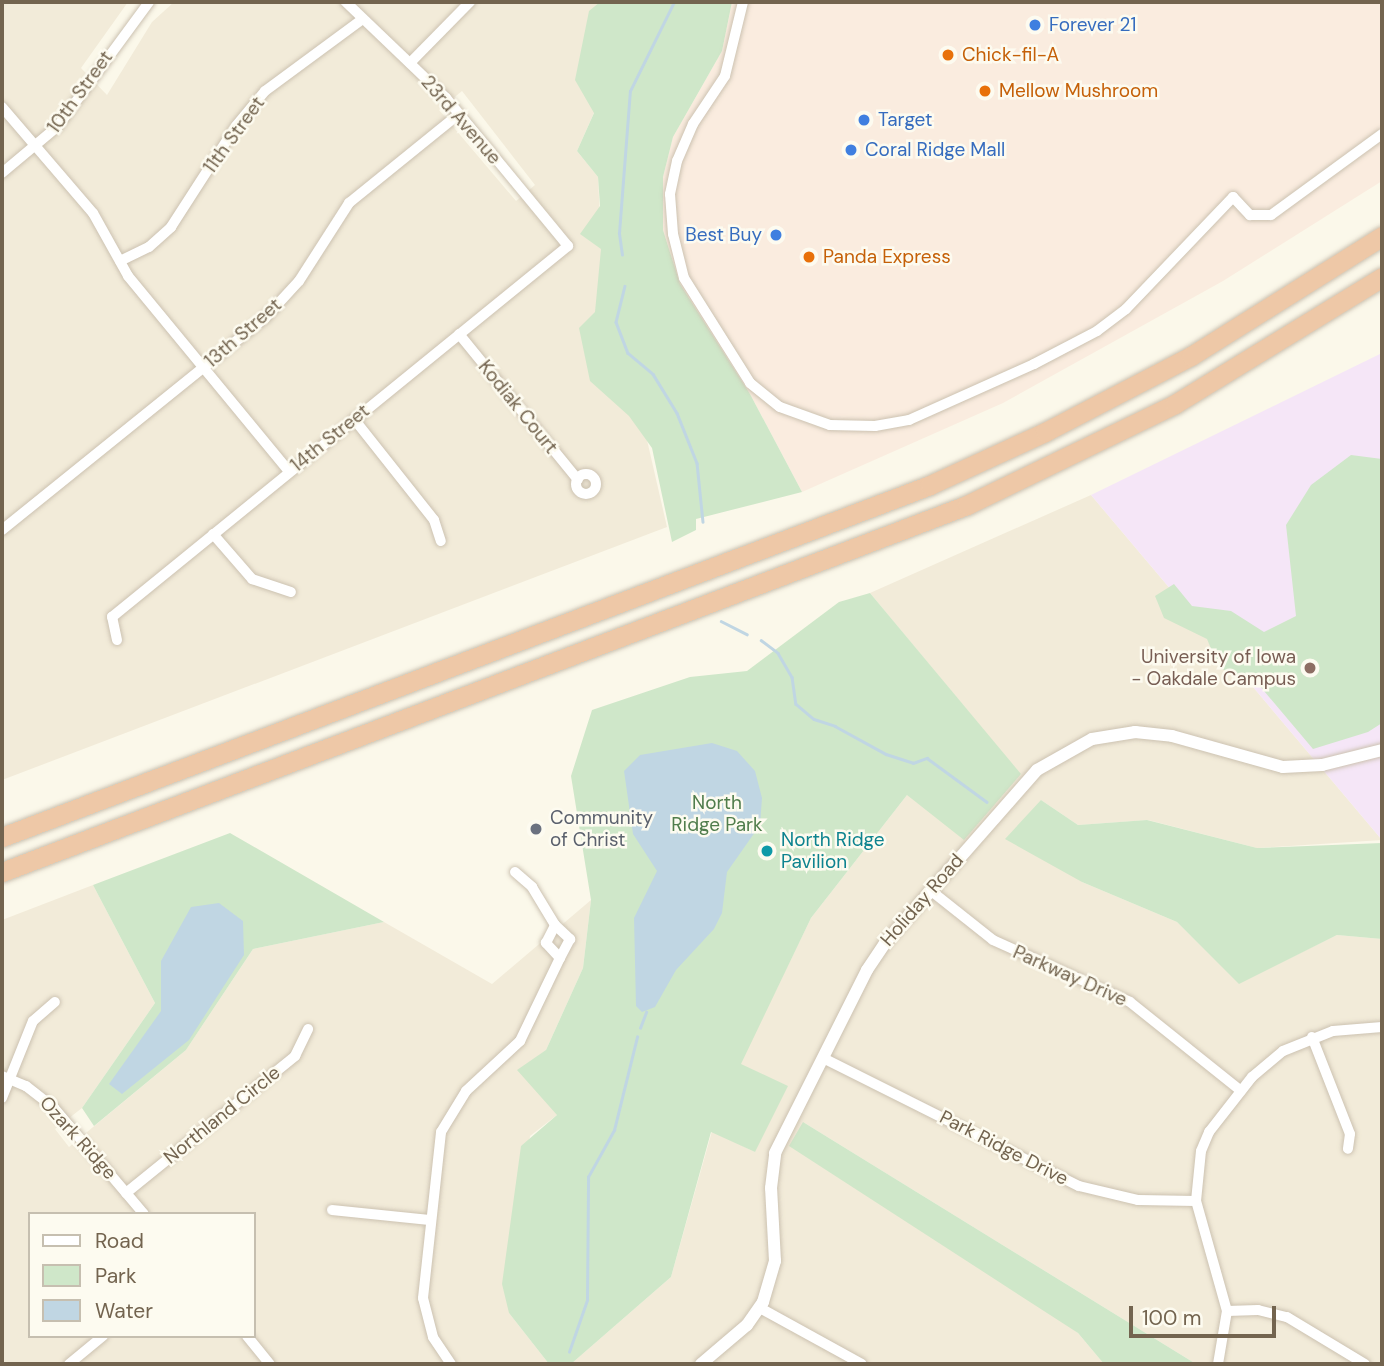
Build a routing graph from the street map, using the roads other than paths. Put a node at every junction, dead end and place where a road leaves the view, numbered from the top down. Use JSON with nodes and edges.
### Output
{"nodes":[{"id":1,"x":149,"y":2,"type":"edge"},
{"id":2,"x":346,"y":2,"type":"edge"},
{"id":3,"x":470,"y":2,"type":"edge"},
{"id":4,"x":743,"y":2,"type":"edge"},
{"id":5,"x":360,"y":21,"type":"junction"},
{"id":6,"x":410,"y":63,"type":"junction"},
{"id":7,"x":2,"y":107,"type":"edge"},
{"id":8,"x":459,"y":114,"type":"junction"},
{"id":9,"x":1382,"y":134,"type":"edge"},
{"id":10,"x":37,"y":148,"type":"junction"},
{"id":11,"x":2,"y":173,"type":"edge"},
{"id":12,"x":1382,"y":230,"type":"edge"},
{"id":13,"x":1382,"y":236,"type":"edge"},
{"id":14,"x":568,"y":246,"type":"joint"},
{"id":15,"x":120,"y":261,"type":"junction"},
{"id":16,"x":1336,"y":267,"type":"junction"},
{"id":17,"x":1382,"y":277,"type":"edge"},
{"id":18,"x":1382,"y":289,"type":"edge"},
{"id":19,"x":459,"y":334,"type":"junction"},
{"id":20,"x":1244,"y":364,"type":"junction"},
{"id":21,"x":204,"y":367,"type":"junction"},
{"id":22,"x":354,"y":419,"type":"junction"},
{"id":23,"x":289,"y":471,"type":"junction"},
{"id":24,"x":578,"y":480,"type":"dead end"},
{"id":25,"x":2,"y":530,"type":"edge"},
{"id":26,"x":213,"y":534,"type":"junction"},
{"id":27,"x":441,"y":541,"type":"dead end"},
{"id":28,"x":291,"y":592,"type":"dead end"},
{"id":29,"x":117,"y":639,"type":"dead end"},
{"id":30,"x":1382,"y":750,"type":"edge"},
{"id":31,"x":2,"y":837,"type":"edge"},
{"id":32,"x":2,"y":872,"type":"edge"},
{"id":33,"x":515,"y":872,"type":"dead end"},
{"id":34,"x":930,"y":890,"type":"junction"},
{"id":35,"x":555,"y":925,"type":"junction"},
{"id":36,"x":560,"y":958,"type":"junction"},
{"id":37,"x":55,"y":1002,"type":"dead end"},
{"id":38,"x":1382,"y":1027,"type":"edge"},
{"id":39,"x":308,"y":1029,"type":"dead end"},
{"id":40,"x":1312,"y":1037,"type":"junction"},
{"id":41,"x":823,"y":1058,"type":"junction"},
{"id":42,"x":6,"y":1077,"type":"edge"},
{"id":43,"x":1241,"y":1091,"type":"junction"},
{"id":44,"x":2,"y":1098,"type":"edge"},
{"id":45,"x":1348,"y":1149,"type":"dead end"},
{"id":46,"x":126,"y":1193,"type":"junction"},
{"id":47,"x":1196,"y":1201,"type":"junction"},
{"id":48,"x":332,"y":1210,"type":"dead end"},
{"id":49,"x":142,"y":1212,"type":"edge"},
{"id":50,"x":429,"y":1220,"type":"junction"},
{"id":51,"x":760,"y":1308,"type":"junction"},
{"id":52,"x":1227,"y":1311,"type":"junction"},
{"id":53,"x":101,"y":1338,"type":"edge"},
{"id":54,"x":249,"y":1338,"type":"edge"},
{"id":55,"x":69,"y":1364,"type":"edge"},
{"id":56,"x":270,"y":1364,"type":"edge"},
{"id":57,"x":451,"y":1364,"type":"edge"},
{"id":58,"x":701,"y":1364,"type":"edge"},
{"id":59,"x":862,"y":1364,"type":"edge"},
{"id":60,"x":1218,"y":1364,"type":"edge"},
{"id":61,"x":1365,"y":1364,"type":"edge"}],
"edges":[{"from":1,"to":10,"type":"street","name":"10th Street"},
{"from":2,"to":5,"type":"street","name":"23rd Avenue"},
{"from":3,"to":6,"type":"street"},
{"from":4,"to":9,"type":"street"},
{"from":5,"to":6,"type":"street","name":"23rd Avenue"},
{"from":5,"to":15,"type":"street","name":"11th Street"},
{"from":6,"to":8,"type":"street","name":"23rd Avenue"},
{"from":7,"to":10,"type":"street"},
{"from":8,"to":14,"type":"street","name":"23rd Avenue"},
{"from":8,"to":21,"type":"street","name":"13th Street"},
{"from":10,"to":11,"type":"street","name":"10th Street"},
{"from":10,"to":15,"type":"street"},
{"from":12,"to":16,"type":"highway"},
{"from":13,"to":16,"type":"highway"},
{"from":14,"to":19,"type":"street","name":"14th Street"},
{"from":15,"to":21,"type":"street"},
{"from":16,"to":31,"type":"highway"},
{"from":17,"to":20,"type":"highway"},
{"from":18,"to":20,"type":"highway"},
{"from":19,"to":22,"type":"street","name":"14th Street"},
{"from":19,"to":24,"type":"street","name":"Kodiak Court"},
{"from":20,"to":32,"type":"highway"},
{"from":21,"to":23,"type":"street"},
{"from":21,"to":25,"type":"street","name":"13th Street"},
{"from":22,"to":23,"type":"street","name":"14th Street"},
{"from":22,"to":27,"type":"street"},
{"from":23,"to":26,"type":"street","name":"14th Street"},
{"from":26,"to":28,"type":"street"},
{"from":26,"to":29,"type":"street","name":"14th Street"},
{"from":30,"to":34,"type":"street","name":"Holiday Road"},
{"from":33,"to":35,"type":"street"},
{"from":34,"to":41,"type":"street","name":"Holiday Road"},
{"from":34,"to":43,"type":"street","name":"Parkway Drive"},
{"from":35,"to":36,"type":"street"},
{"from":35,"to":36,"type":"street"},
{"from":36,"to":50,"type":"street"},
{"from":37,"to":42,"type":"street"},
{"from":38,"to":40,"type":"street"},
{"from":39,"to":46,"type":"street","name":"Northland Circle"},
{"from":40,"to":43,"type":"street"},
{"from":40,"to":45,"type":"street"},
{"from":41,"to":47,"type":"street","name":"Park Ridge Drive"},
{"from":41,"to":51,"type":"street","name":"Holiday Road"},
{"from":42,"to":44,"type":"street"},
{"from":42,"to":46,"type":"street","name":"Ozark Ridge"},
{"from":43,"to":47,"type":"street"},
{"from":46,"to":49,"type":"street","name":"Ozark Ridge"},
{"from":47,"to":52,"type":"street"},
{"from":48,"to":50,"type":"street"},
{"from":50,"to":57,"type":"street"},
{"from":51,"to":58,"type":"street","name":"Holiday Road"},
{"from":51,"to":59,"type":"street"},
{"from":52,"to":60,"type":"street"},
{"from":52,"to":61,"type":"street"},
{"from":53,"to":55,"type":"street"},
{"from":54,"to":56,"type":"street"}]}
